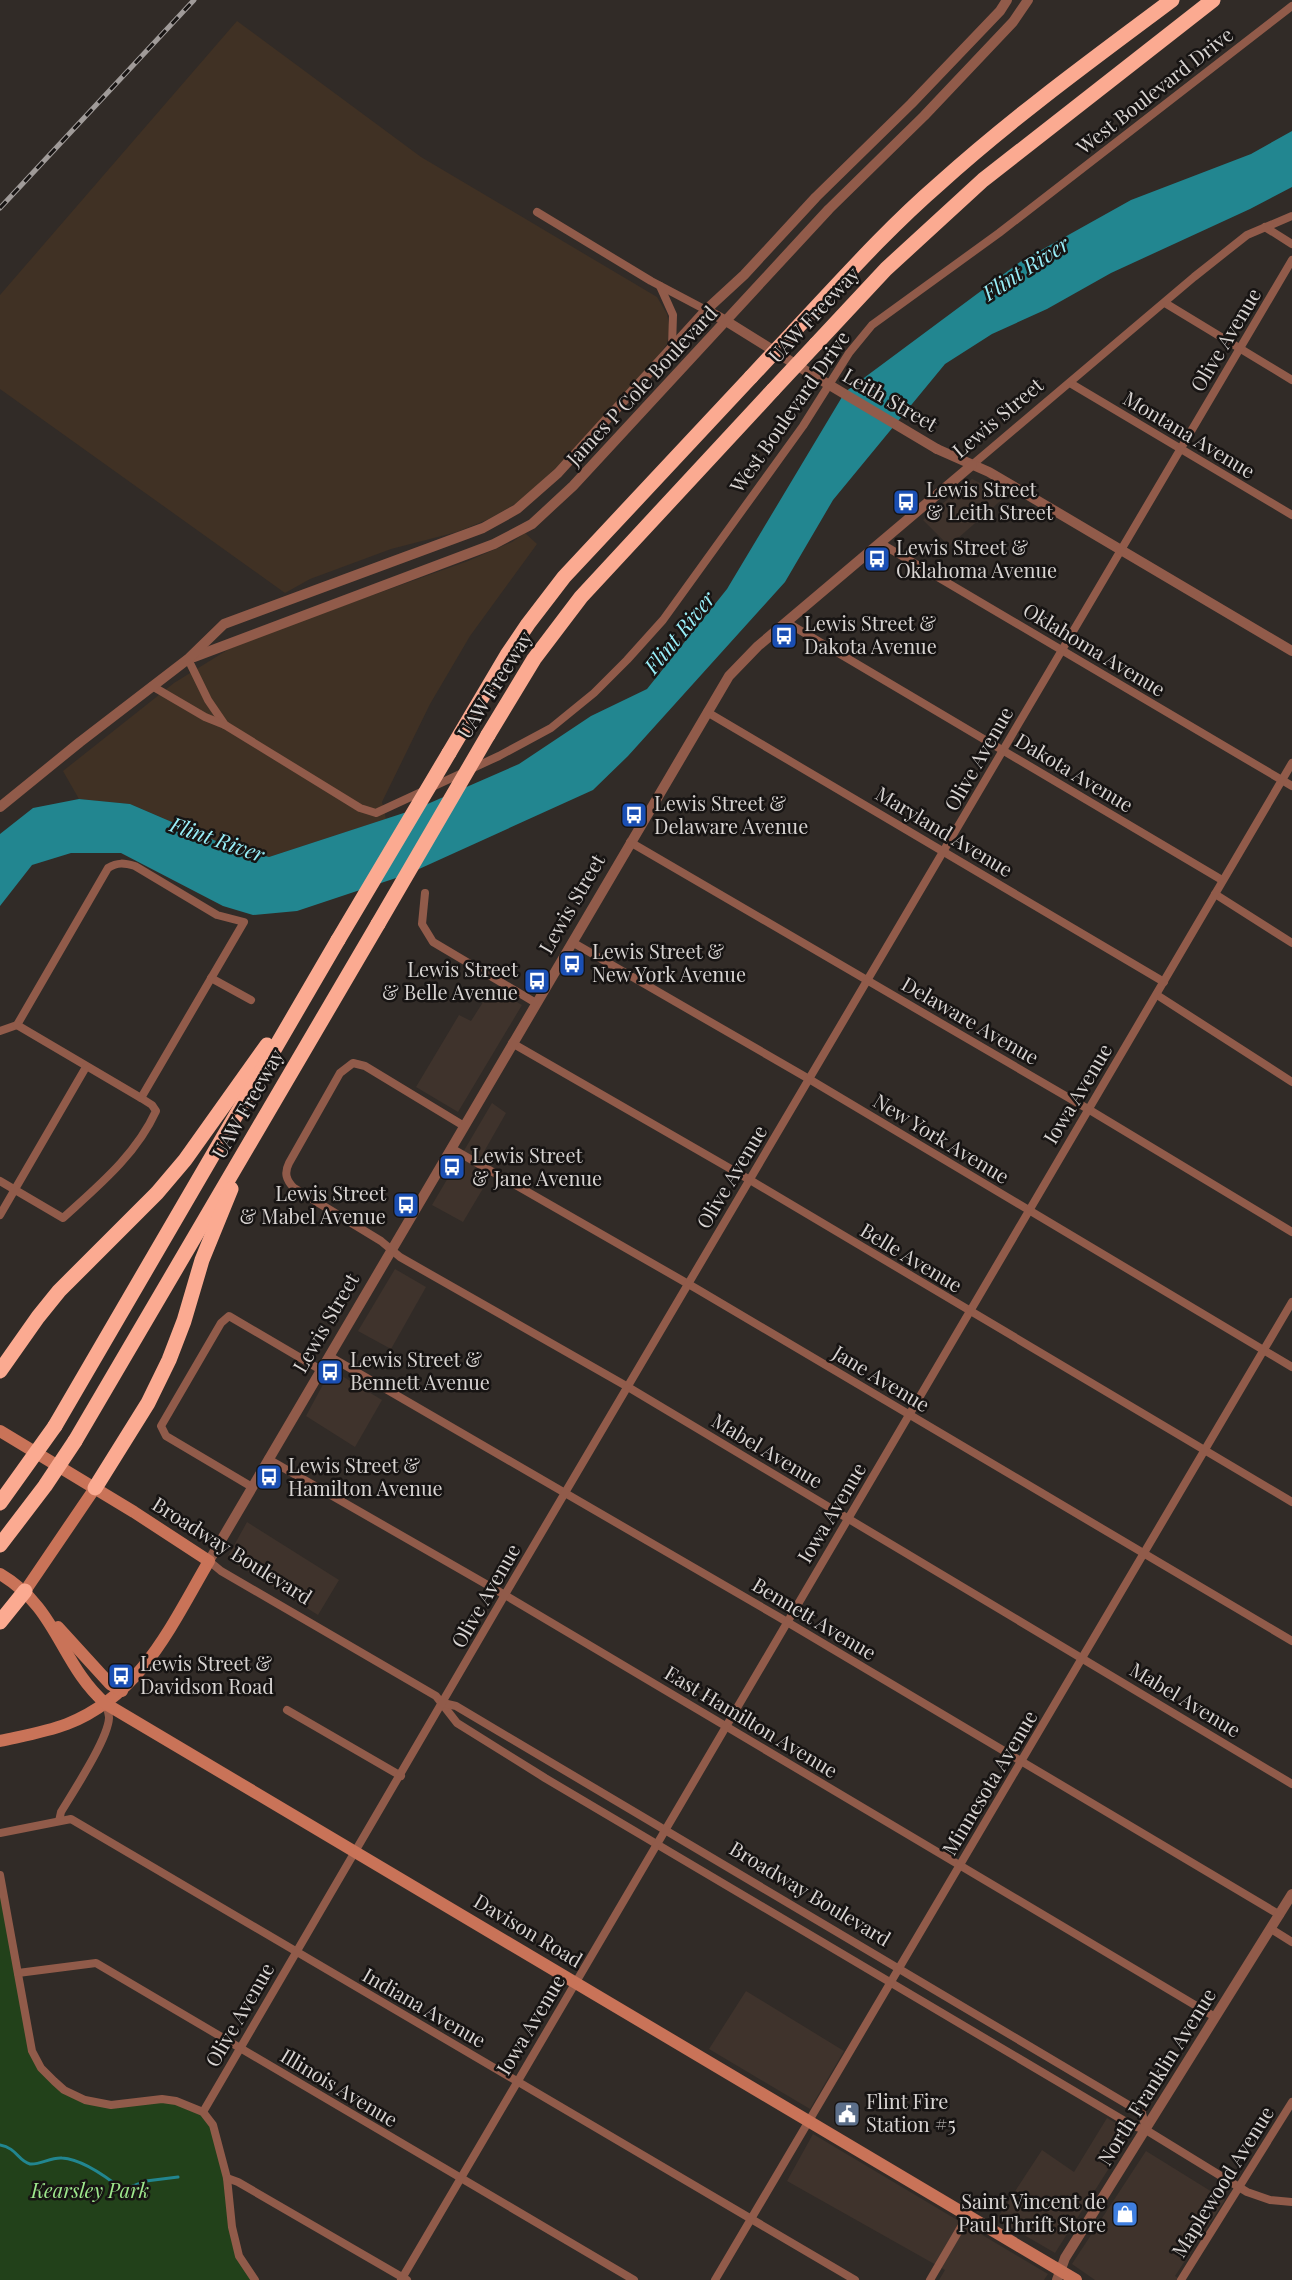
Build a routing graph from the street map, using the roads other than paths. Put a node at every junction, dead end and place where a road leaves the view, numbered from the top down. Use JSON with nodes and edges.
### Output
{"nodes":[{"id":1,"x":1007,"y":0,"type":"edge"},
{"id":2,"x":1028,"y":0,"type":"edge"},
{"id":3,"x":1172,"y":0,"type":"edge"},
{"id":4,"x":1213,"y":0,"type":"edge"},
{"id":5,"x":1292,"y":6,"type":"edge"},
{"id":6,"x":537,"y":212,"type":"dead end"},
{"id":7,"x":1292,"y":216,"type":"edge"},
{"id":8,"x":1265,"y":227,"type":"junction"},
{"id":9,"x":1292,"y":244,"type":"edge"},
{"id":10,"x":1292,"y":260,"type":"edge"},
{"id":11,"x":659,"y":285,"type":"junction"},
{"id":12,"x":1165,"y":303,"type":"junction"},
{"id":13,"x":706,"y":310,"type":"junction"},
{"id":14,"x":726,"y":321,"type":"junction"},
{"id":15,"x":672,"y":347,"type":"junction"},
{"id":16,"x":1239,"y":349,"type":"junction"},
{"id":17,"x":1292,"y":380,"type":"edge"},
{"id":18,"x":1070,"y":383,"type":"junction"},
{"id":19,"x":1180,"y":449,"type":"junction"},
{"id":20,"x":972,"y":465,"type":"junction"},
{"id":21,"x":1292,"y":515,"type":"edge"},
{"id":22,"x":880,"y":543,"type":"junction"},
{"id":23,"x":1122,"y":550,"type":"junction"},
{"id":24,"x":786,"y":622,"type":"junction"},
{"id":25,"x":1062,"y":650,"type":"junction"},
{"id":26,"x":1292,"y":651,"type":"edge"},
{"id":27,"x":188,"y":659,"type":"junction"},
{"id":28,"x":152,"y":686,"type":"junction"},
{"id":29,"x":707,"y":712,"type":"junction"},
{"id":30,"x":225,"y":725,"type":"junction"},
{"id":31,"x":1003,"y":750,"type":"junction"},
{"id":32,"x":1292,"y":763,"type":"edge"},
{"id":33,"x":1282,"y":780,"type":"junction"},
{"id":34,"x":1292,"y":786,"type":"edge"},
{"id":35,"x":0,"y":807,"type":"edge"},
{"id":36,"x":630,"y":842,"type":"junction"},
{"id":37,"x":944,"y":851,"type":"junction"},
{"id":38,"x":1222,"y":880,"type":"junction"},
{"id":39,"x":425,"y":893,"type":"dead end"},
{"id":40,"x":1215,"y":894,"type":"junction"},
{"id":41,"x":572,"y":942,"type":"junction"},
{"id":42,"x":1292,"y":943,"type":"edge"},
{"id":43,"x":326,"y":962,"type":"junction"},
{"id":44,"x":211,"y":978,"type":"junction"},
{"id":45,"x":868,"y":980,"type":"junction"},
{"id":46,"x":1164,"y":982,"type":"junction"},
{"id":47,"x":1156,"y":995,"type":"junction"},
{"id":48,"x":251,"y":1000,"type":"dead end"},
{"id":49,"x":536,"y":1003,"type":"junction"},
{"id":50,"x":17,"y":1025,"type":"junction"},
{"id":51,"x":0,"y":1031,"type":"edge"},
{"id":52,"x":513,"y":1043,"type":"junction"},
{"id":53,"x":86,"y":1067,"type":"junction"},
{"id":54,"x":809,"y":1079,"type":"junction"},
{"id":55,"x":1292,"y":1082,"type":"edge"},
{"id":56,"x":141,"y":1098,"type":"junction"},
{"id":57,"x":1089,"y":1109,"type":"junction"},
{"id":58,"x":464,"y":1126,"type":"junction"},
{"id":59,"x":257,"y":1129,"type":"junction"},
{"id":60,"x":452,"y":1148,"type":"junction"},
{"id":61,"x":750,"y":1180,"type":"junction"},
{"id":62,"x":0,"y":1181,"type":"edge"},
{"id":63,"x":15,"y":1189,"type":"junction"},
{"id":64,"x":1029,"y":1210,"type":"junction"},
{"id":65,"x":0,"y":1215,"type":"edge"},
{"id":66,"x":1292,"y":1232,"type":"edge"},
{"id":67,"x":391,"y":1250,"type":"junction"},
{"id":68,"x":688,"y":1284,"type":"junction"},
{"id":69,"x":1292,"y":1302,"type":"edge"},
{"id":70,"x":969,"y":1312,"type":"junction"},
{"id":71,"x":1263,"y":1350,"type":"junction"},
{"id":72,"x":329,"y":1356,"type":"junction"},
{"id":73,"x":1292,"y":1367,"type":"edge"},
{"id":74,"x":321,"y":1370,"type":"junction"},
{"id":75,"x":0,"y":1371,"type":"edge"},
{"id":76,"x":628,"y":1387,"type":"junction"},
{"id":77,"x":910,"y":1415,"type":"junction"},
{"id":78,"x":0,"y":1431,"type":"edge"},
{"id":79,"x":1204,"y":1450,"type":"junction"},
{"id":80,"x":268,"y":1459,"type":"junction"},
{"id":81,"x":252,"y":1487,"type":"junction"},
{"id":82,"x":95,"y":1488,"type":"junction"},
{"id":83,"x":566,"y":1492,"type":"junction"},
{"id":84,"x":1292,"y":1502,"type":"edge"},
{"id":85,"x":0,"y":1503,"type":"edge"},
{"id":86,"x":849,"y":1518,"type":"junction"},
{"id":87,"x":0,"y":1545,"type":"edge"},
{"id":88,"x":1144,"y":1554,"type":"junction"},
{"id":89,"x":209,"y":1561,"type":"junction"},
{"id":90,"x":0,"y":1574,"type":"edge"},
{"id":91,"x":25,"y":1591,"type":"junction"},
{"id":92,"x":505,"y":1595,"type":"junction"},
{"id":93,"x":44,"y":1613,"type":"junction"},
{"id":94,"x":0,"y":1622,"type":"edge"},
{"id":95,"x":787,"y":1622,"type":"junction"},
{"id":96,"x":1292,"y":1641,"type":"edge"},
{"id":97,"x":1082,"y":1658,"type":"junction"},
{"id":98,"x":122,"y":1691,"type":"junction"},
{"id":99,"x":443,"y":1703,"type":"junction"},
{"id":100,"x":106,"y":1704,"type":"junction"},
{"id":101,"x":287,"y":1710,"type":"dead end"},
{"id":102,"x":726,"y":1726,"type":"junction"},
{"id":103,"x":0,"y":1741,"type":"edge"},
{"id":104,"x":1022,"y":1761,"type":"junction"},
{"id":105,"x":553,"y":1764,"type":"junction"},
{"id":106,"x":401,"y":1776,"type":"junction"},
{"id":107,"x":545,"y":1778,"type":"junction"},
{"id":108,"x":1292,"y":1784,"type":"edge"},
{"id":109,"x":59,"y":1821,"type":"junction"},
{"id":110,"x":665,"y":1830,"type":"junction"},
{"id":111,"x":0,"y":1833,"type":"edge"},
{"id":112,"x":657,"y":1844,"type":"junction"},
{"id":113,"x":355,"y":1851,"type":"junction"},
{"id":114,"x":959,"y":1866,"type":"junction"},
{"id":115,"x":0,"y":1875,"type":"edge"},
{"id":116,"x":1292,"y":1894,"type":"edge"},
{"id":117,"x":1280,"y":1915,"type":"junction"},
{"id":118,"x":1271,"y":1929,"type":"junction"},
{"id":119,"x":1292,"y":1942,"type":"edge"},
{"id":120,"x":297,"y":1952,"type":"junction"},
{"id":121,"x":900,"y":1970,"type":"junction"},
{"id":122,"x":18,"y":1974,"type":"junction"},
{"id":123,"x":576,"y":1982,"type":"junction"},
{"id":124,"x":892,"y":1983,"type":"junction"},
{"id":125,"x":1215,"y":2017,"type":"junction"},
{"id":126,"x":239,"y":2049,"type":"junction"},
{"id":127,"x":517,"y":2081,"type":"junction"},
{"id":128,"x":1292,"y":2102,"type":"edge"},
{"id":129,"x":203,"y":2112,"type":"junction"},
{"id":130,"x":810,"y":2121,"type":"junction"},
{"id":131,"x":1146,"y":2130,"type":"junction"},
{"id":132,"x":227,"y":2178,"type":"junction"},
{"id":133,"x":459,"y":2178,"type":"junction"},
{"id":134,"x":1239,"y":2186,"type":"junction"},
{"id":135,"x":1292,"y":2202,"type":"edge"},
{"id":136,"x":968,"y":2215,"type":"junction"},
{"id":137,"x":751,"y":2218,"type":"junction"},
{"id":138,"x":1060,"y":2275,"type":"edge"},
{"id":139,"x":404,"y":2279,"type":"edge"},
{"id":140,"x":255,"y":2280,"type":"edge"},
{"id":141,"x":634,"y":2280,"type":"edge"},
{"id":142,"x":715,"y":2280,"type":"edge"},
{"id":143,"x":855,"y":2280,"type":"edge"},
{"id":144,"x":930,"y":2280,"type":"edge"},
{"id":145,"x":1076,"y":2280,"type":"edge"},
{"id":146,"x":1181,"y":2280,"type":"edge"}],
"edges":[{"from":1,"to":13,"type":"street","name":"James P Cole Boulevard"},
{"from":2,"to":14,"type":"street","name":"James P Cole Boulevard"},
{"from":3,"to":43,"type":"highway","name":"UAW Freeway","bridge":true},
{"from":4,"to":59,"type":"highway","name":"UAW Freeway","bridge":true},
{"from":5,"to":30,"type":"street","name":"West Boulevard Drive"},
{"from":6,"to":11,"type":"street","name":"Leith Street"},
{"from":7,"to":8,"type":"street","name":"Lewis Street"},
{"from":8,"to":9,"type":"street"},
{"from":8,"to":12,"type":"street","name":"Lewis Street"},
{"from":10,"to":16,"type":"street","name":"Olive Avenue"},
{"from":11,"to":13,"type":"street","name":"Leith Street"},
{"from":11,"to":15,"type":"street"},
{"from":12,"to":16,"type":"street"},
{"from":12,"to":18,"type":"street","name":"Lewis Street"},
{"from":13,"to":14,"type":"street","name":"Leith Street"},
{"from":13,"to":15,"type":"street","name":"James P Cole Boulevard"},
{"from":14,"to":20,"type":"street","name":"Leith Street","bridge":true},
{"from":14,"to":27,"type":"street","name":"James P Cole Boulevard"},
{"from":15,"to":27,"type":"street","name":"James P Cole Boulevard"},
{"from":16,"to":17,"type":"street"},
{"from":16,"to":19,"type":"street","name":"Olive Avenue"},
{"from":18,"to":19,"type":"street","name":"Montana Avenue"},
{"from":18,"to":20,"type":"street","name":"Lewis Street"},
{"from":19,"to":21,"type":"street","name":"Montana Avenue"},
{"from":19,"to":23,"type":"street","name":"Olive Avenue"},
{"from":20,"to":22,"type":"street","name":"Lewis Street"},
{"from":20,"to":23,"type":"street","name":"Leith Street"},
{"from":22,"to":24,"type":"street","name":"Lewis Street"},
{"from":22,"to":25,"type":"street","name":"Oklahoma Avenue"},
{"from":23,"to":25,"type":"street","name":"Olive Avenue"},
{"from":23,"to":26,"type":"street","name":"Leith Street"},
{"from":24,"to":29,"type":"street","name":"Lewis Street"},
{"from":24,"to":31,"type":"street","name":"Dakota Avenue"},
{"from":25,"to":31,"type":"street","name":"Olive Avenue"},
{"from":25,"to":33,"type":"street","name":"Oklahoma Avenue"},
{"from":27,"to":28,"type":"street","name":"James P Cole Boulevard"},
{"from":27,"to":30,"type":"street"},
{"from":28,"to":30,"type":"street"},
{"from":28,"to":35,"type":"street","name":"James P Cole Boulevard"},
{"from":29,"to":36,"type":"street","name":"Lewis Street"},
{"from":29,"to":37,"type":"street","name":"Maryland Avenue"},
{"from":31,"to":37,"type":"street","name":"Olive Avenue"},
{"from":31,"to":38,"type":"street","name":"Dakota Avenue"},
{"from":32,"to":33,"type":"street","name":"Iowa Avenue"},
{"from":33,"to":34,"type":"street","name":"Oklahoma Avenue"},
{"from":33,"to":38,"type":"street","name":"Iowa Avenue"},
{"from":36,"to":41,"type":"street","name":"Lewis Street"},
{"from":36,"to":45,"type":"street","name":"Delaware Avenue"},
{"from":37,"to":45,"type":"street","name":"Olive Avenue"},
{"from":37,"to":46,"type":"street","name":"Maryland Avenue"},
{"from":38,"to":40,"type":"street","name":"Iowa Avenue"},
{"from":39,"to":49,"type":"street"},
{"from":40,"to":42,"type":"street"},
{"from":40,"to":46,"type":"street","name":"Iowa Avenue"},
{"from":41,"to":49,"type":"street","name":"Lewis Street"},
{"from":41,"to":54,"type":"street","name":"New York Avenue"},
{"from":43,"to":75,"type":"highway"},
{"from":43,"to":85,"type":"highway","name":"UAW Freeway","bridge":true},
{"from":44,"to":48,"type":"street"},
{"from":44,"to":50,"type":"street"},
{"from":44,"to":56,"type":"street"},
{"from":45,"to":54,"type":"street","name":"Olive Avenue"},
{"from":45,"to":57,"type":"street","name":"Delaware Avenue"},
{"from":46,"to":47,"type":"street","name":"Iowa Avenue"},
{"from":47,"to":55,"type":"street"},
{"from":47,"to":57,"type":"street","name":"Iowa Avenue"},
{"from":49,"to":52,"type":"street","name":"Lewis Street"},
{"from":50,"to":51,"type":"street"},
{"from":50,"to":53,"type":"street"},
{"from":52,"to":58,"type":"street","name":"Lewis Street"},
{"from":52,"to":61,"type":"street","name":"Belle Avenue"},
{"from":53,"to":56,"type":"street"},
{"from":53,"to":63,"type":"street"},
{"from":54,"to":61,"type":"street","name":"Olive Avenue"},
{"from":54,"to":64,"type":"street","name":"New York Avenue"},
{"from":56,"to":63,"type":"street"},
{"from":57,"to":64,"type":"street","name":"Iowa Avenue"},
{"from":57,"to":66,"type":"street","name":"Delaware Avenue"},
{"from":58,"to":60,"type":"street","name":"Lewis Street"},
{"from":58,"to":67,"type":"street","name":"Mabel Avenue"},
{"from":59,"to":82,"type":"highway"},
{"from":59,"to":87,"type":"highway","name":"UAW Freeway","bridge":true},
{"from":60,"to":67,"type":"street","name":"Lewis Street"},
{"from":60,"to":68,"type":"street","name":"Jane Avenue"},
{"from":61,"to":68,"type":"street","name":"Olive Avenue"},
{"from":61,"to":70,"type":"street","name":"Belle Avenue"},
{"from":62,"to":63,"type":"street"},
{"from":63,"to":65,"type":"street"},
{"from":64,"to":70,"type":"street","name":"Iowa Avenue"},
{"from":64,"to":71,"type":"street","name":"New York Avenue"},
{"from":67,"to":72,"type":"street","name":"Lewis Street"},
{"from":67,"to":76,"type":"street","name":"Mabel Avenue"},
{"from":68,"to":76,"type":"street","name":"Olive Avenue"},
{"from":68,"to":77,"type":"street","name":"Jane Avenue"},
{"from":69,"to":71,"type":"street","name":"Minnesota Avenue"},
{"from":70,"to":77,"type":"street","name":"Iowa Avenue"},
{"from":70,"to":79,"type":"street","name":"Belle Avenue"},
{"from":71,"to":73,"type":"street","name":"New York Avenue"},
{"from":71,"to":79,"type":"street","name":"Minnesota Avenue"},
{"from":72,"to":74,"type":"street","name":"Lewis Street"},
{"from":72,"to":83,"type":"street","name":"Bennett Avenue"},
{"from":74,"to":80,"type":"street","name":"Lewis Street"},
{"from":74,"to":81,"type":"street"},
{"from":76,"to":83,"type":"street","name":"Olive Avenue"},
{"from":76,"to":86,"type":"street","name":"Mabel Avenue"},
{"from":77,"to":86,"type":"street","name":"Iowa Avenue"},
{"from":77,"to":88,"type":"street","name":"Jane Avenue"},
{"from":78,"to":82,"type":"main road","name":"Broadway Boulevard"},
{"from":79,"to":84,"type":"street","name":"Belle Avenue"},
{"from":79,"to":88,"type":"street","name":"Minnesota Avenue"},
{"from":80,"to":81,"type":"street","name":"Lewis Street"},
{"from":80,"to":92,"type":"street","name":"East Hamilton Avenue"},
{"from":81,"to":89,"type":"street","name":"Lewis Street"},
{"from":82,"to":89,"type":"main road","name":"Broadway Boulevard"},
{"from":82,"to":91,"type":"main road"},
{"from":83,"to":92,"type":"street","name":"Olive Avenue"},
{"from":83,"to":95,"type":"street","name":"Bennett Avenue"},
{"from":86,"to":95,"type":"street","name":"Iowa Avenue"},
{"from":86,"to":97,"type":"street","name":"Mabel Avenue"},
{"from":88,"to":96,"type":"street","name":"Jane Avenue"},
{"from":88,"to":97,"type":"street","name":"Minnesota Avenue"},
{"from":89,"to":98,"type":"main road","name":"Lewis Street"},
{"from":89,"to":99,"type":"street","name":"Broadway Boulevard"},
{"from":90,"to":91,"type":"main road","name":"Davison Road"},
{"from":91,"to":93,"type":"main road","name":"Davison Road"},
{"from":91,"to":94,"type":"highway"},
{"from":92,"to":99,"type":"street","name":"Olive Avenue"},
{"from":92,"to":102,"type":"street","name":"East Hamilton Avenue"},
{"from":93,"to":98,"type":"main road"},
{"from":93,"to":100,"type":"main road","name":"Davison Road"},
{"from":95,"to":102,"type":"street","name":"Iowa Avenue"},
{"from":95,"to":104,"type":"street","name":"Bennett Avenue"},
{"from":97,"to":104,"type":"street","name":"Minnesota Avenue"},
{"from":97,"to":108,"type":"street","name":"Mabel Avenue"},
{"from":98,"to":100,"type":"main road","name":"Lewis Street"},
{"from":99,"to":105,"type":"street","name":"Broadway Boulevard"},
{"from":99,"to":106,"type":"street","name":"Olive Avenue"},
{"from":99,"to":107,"type":"street","name":"Broadway Boulevard"},
{"from":100,"to":103,"type":"main road","name":"Lewis Street"},
{"from":100,"to":109,"type":"street"},
{"from":100,"to":113,"type":"main road","name":"Davison Road"},
{"from":101,"to":106,"type":"street"},
{"from":102,"to":110,"type":"street","name":"Iowa Avenue"},
{"from":102,"to":114,"type":"street","name":"East Hamilton Avenue"},
{"from":104,"to":114,"type":"street","name":"Minnesota Avenue"},
{"from":104,"to":117,"type":"street","name":"Bennett Avenue"},
{"from":105,"to":107,"type":"street"},
{"from":105,"to":110,"type":"street","name":"Broadway Boulevard"},
{"from":106,"to":113,"type":"street","name":"Olive Avenue"},
{"from":107,"to":112,"type":"street","name":"Broadway Boulevard"},
{"from":109,"to":111,"type":"street","name":"Indiana Avenue"},
{"from":109,"to":120,"type":"street","name":"Indiana Avenue"},
{"from":110,"to":112,"type":"street","name":"Iowa Avenue"},
{"from":110,"to":121,"type":"street","name":"Broadway Boulevard"},
{"from":112,"to":123,"type":"street","name":"Iowa Avenue"},
{"from":112,"to":124,"type":"street","name":"Broadway Boulevard"},
{"from":113,"to":120,"type":"street","name":"Olive Avenue"},
{"from":113,"to":123,"type":"main road","name":"Davison Road"},
{"from":114,"to":121,"type":"street","name":"Minnesota Avenue"},
{"from":114,"to":125,"type":"street","name":"East Hamilton Avenue"},
{"from":115,"to":122,"type":"street"},
{"from":116,"to":117,"type":"street","name":"North Franklin Avenue"},
{"from":117,"to":118,"type":"street","name":"North Franklin Avenue"},
{"from":118,"to":119,"type":"street"},
{"from":118,"to":125,"type":"street","name":"North Franklin Avenue"},
{"from":120,"to":126,"type":"street","name":"Olive Avenue"},
{"from":120,"to":127,"type":"street","name":"Indiana Avenue"},
{"from":121,"to":124,"type":"street","name":"Minnesota Avenue"},
{"from":121,"to":131,"type":"street","name":"Broadway Boulevard"},
{"from":122,"to":126,"type":"street","name":"Illinois Avenue"},
{"from":122,"to":129,"type":"street"},
{"from":123,"to":127,"type":"street","name":"Iowa Avenue"},
{"from":123,"to":130,"type":"main road","name":"Davison Road"},
{"from":124,"to":130,"type":"street","name":"Minnesota Avenue"},
{"from":124,"to":131,"type":"street","name":"Broadway Boulevard"},
{"from":125,"to":131,"type":"street","name":"North Franklin Avenue"},
{"from":126,"to":129,"type":"street","name":"Olive Avenue"},
{"from":126,"to":133,"type":"street","name":"Illinois Avenue"},
{"from":127,"to":133,"type":"street","name":"Iowa Avenue"},
{"from":127,"to":137,"type":"street","name":"Indiana Avenue"},
{"from":128,"to":134,"type":"street","name":"Maplewood Avenue"},
{"from":129,"to":132,"type":"street"},
{"from":130,"to":136,"type":"main road","name":"Davison Road"},
{"from":130,"to":137,"type":"street","name":"Minnesota Avenue"},
{"from":131,"to":134,"type":"street","name":"Broadway Boulevard"},
{"from":131,"to":138,"type":"street","name":"North Franklin Avenue"},
{"from":132,"to":139,"type":"street"},
{"from":132,"to":140,"type":"street"},
{"from":133,"to":139,"type":"street","name":"Iowa Avenue"},
{"from":133,"to":141,"type":"street","name":"Illinois Avenue"},
{"from":134,"to":135,"type":"street","name":"Broadway Boulevard"},
{"from":134,"to":146,"type":"street","name":"Maplewood Avenue"},
{"from":136,"to":138,"type":"main road","name":"Davison Road"},
{"from":136,"to":144,"type":"street"},
{"from":137,"to":142,"type":"street","name":"Minnesota Avenue"},
{"from":137,"to":143,"type":"street","name":"Indiana Avenue"},
{"from":138,"to":145,"type":"main road","name":"Davison Road"}]}
